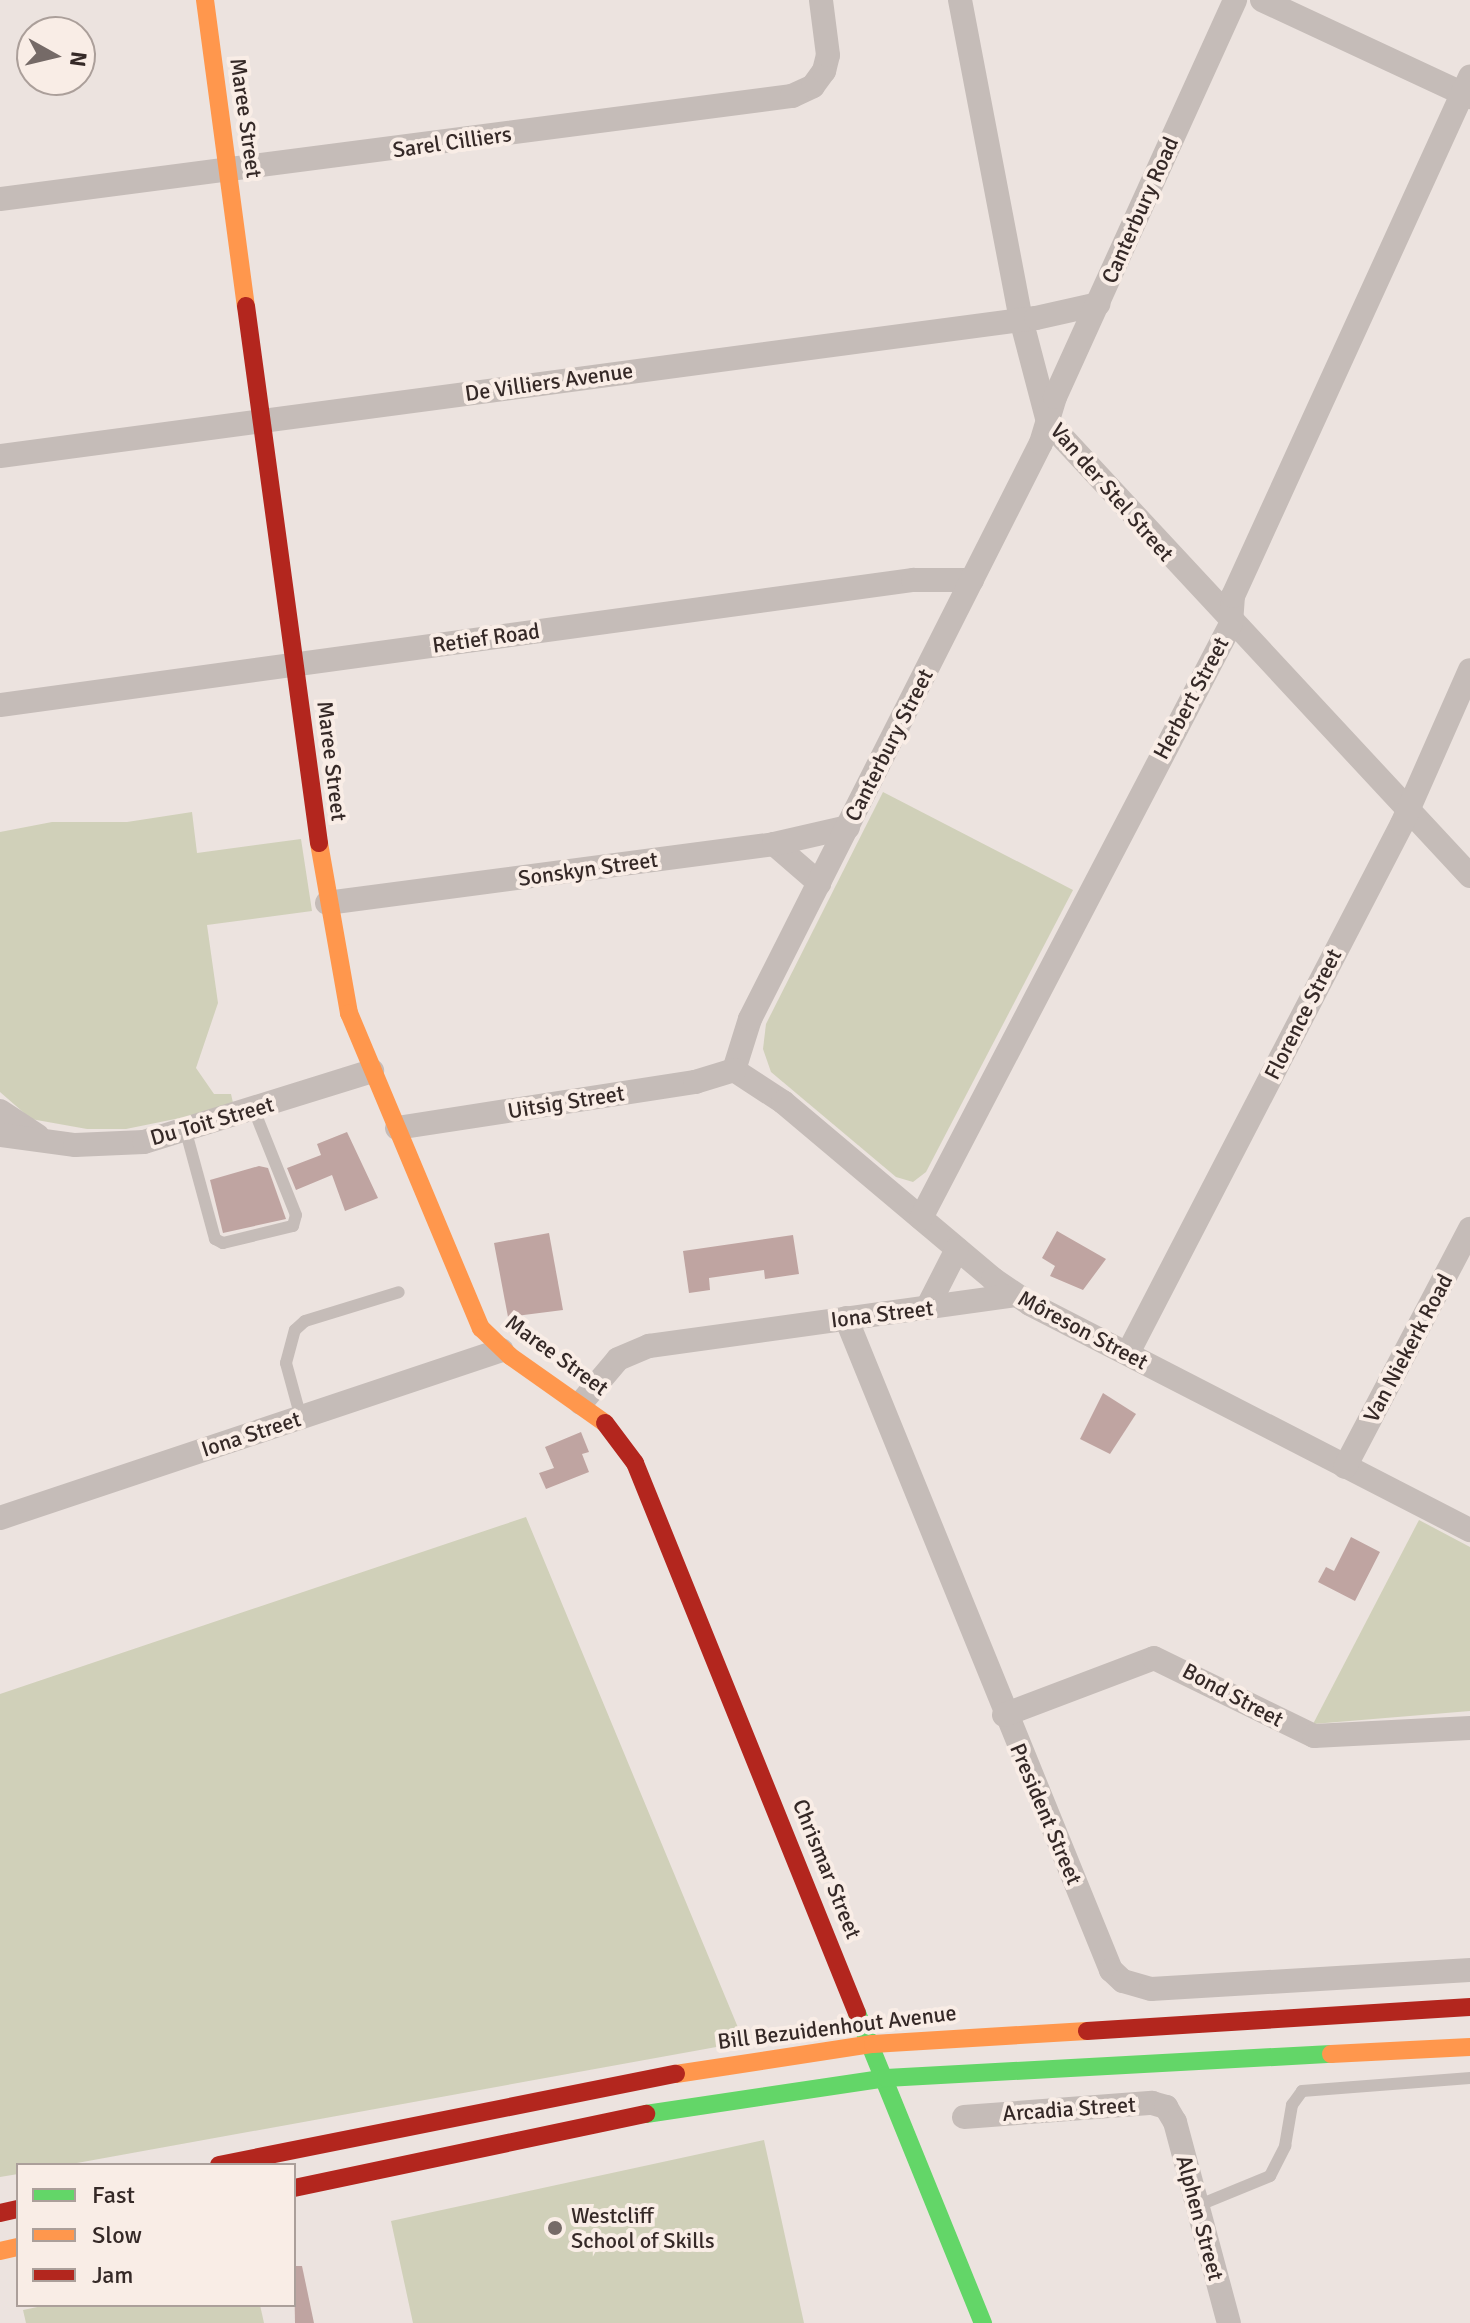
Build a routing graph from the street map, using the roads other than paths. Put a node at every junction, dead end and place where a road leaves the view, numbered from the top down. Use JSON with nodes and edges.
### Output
{"nodes":[{"id":1,"x":205,"y":0,"type":"edge"},
{"id":2,"x":821,"y":0,"type":"edge"},
{"id":3,"x":960,"y":0,"type":"edge"},
{"id":4,"x":1235,"y":0,"type":"edge"},
{"id":5,"x":1262,"y":0,"type":"edge"},
{"id":6,"x":1467,"y":89,"type":"edge"},
{"id":7,"x":229,"y":171,"type":"junction"},
{"id":8,"x":0,"y":199,"type":"edge"},
{"id":9,"x":1098,"y":304,"type":"junction"},
{"id":10,"x":1021,"y":319,"type":"junction"},
{"id":11,"x":261,"y":420,"type":"junction"},
{"id":12,"x":1048,"y":422,"type":"junction"},
{"id":13,"x":0,"y":456,"type":"edge"},
{"id":14,"x":972,"y":580,"type":"junction"},
{"id":15,"x":1231,"y":624,"type":"junction"},
{"id":16,"x":296,"y":664,"type":"junction"},
{"id":17,"x":1470,"y":670,"type":"edge"},
{"id":18,"x":0,"y":705,"type":"edge"},
{"id":19,"x":1407,"y":808,"type":"junction"},
{"id":20,"x":848,"y":827,"type":"junction"},
{"id":21,"x":774,"y":844,"type":"junction"},
{"id":22,"x":831,"y":860,"type":"junction"},
{"id":23,"x":1470,"y":876,"type":"edge"},
{"id":24,"x":819,"y":883,"type":"junction"},
{"id":25,"x":327,"y":903,"type":"junction"},
{"id":26,"x":734,"y":1070,"type":"junction"},
{"id":27,"x":372,"y":1071,"type":"junction"},
{"id":28,"x":254,"y":1110,"type":"junction"},
{"id":29,"x":0,"y":1111,"type":"edge"},
{"id":30,"x":397,"y":1128,"type":"junction"},
{"id":31,"x":186,"y":1132,"type":"junction"},
{"id":32,"x":0,"y":1135,"type":"edge"},
{"id":33,"x":48,"y":1141,"type":"junction"},
{"id":34,"x":921,"y":1218,"type":"junction"},
{"id":35,"x":1470,"y":1229,"type":"edge"},
{"id":36,"x":957,"y":1249,"type":"junction"},
{"id":37,"x":399,"y":1292,"type":"dead end"},
{"id":38,"x":1015,"y":1295,"type":"junction"},
{"id":39,"x":927,"y":1308,"type":"junction"},
{"id":40,"x":846,"y":1318,"type":"junction"},
{"id":41,"x":502,"y":1350,"type":"junction"},
{"id":42,"x":1128,"y":1353,"type":"junction"},
{"id":43,"x":581,"y":1403,"type":"junction"},
{"id":44,"x":301,"y":1418,"type":"junction"},
{"id":45,"x":619,"y":1437,"type":"joint"},
{"id":46,"x":1345,"y":1467,"type":"junction"},
{"id":47,"x":0,"y":1518,"type":"edge"},
{"id":48,"x":1470,"y":1530,"type":"edge"},
{"id":49,"x":1004,"y":1715,"type":"junction"},
{"id":50,"x":1470,"y":1728,"type":"edge"},
{"id":51,"x":1470,"y":1970,"type":"edge"},
{"id":52,"x":1470,"y":2007,"type":"edge"},
{"id":53,"x":873,"y":2044,"type":"junction"},
{"id":54,"x":1470,"y":2047,"type":"edge"},
{"id":55,"x":886,"y":2078,"type":"junction"},
{"id":56,"x":1470,"y":2078,"type":"edge"},
{"id":57,"x":1172,"y":2113,"type":"joint"},
{"id":58,"x":964,"y":2117,"type":"dead end"},
{"id":59,"x":229,"y":2163,"type":"edge"},
{"id":60,"x":296,"y":2188,"type":"edge"},
{"id":61,"x":1197,"y":2206,"type":"junction"},
{"id":62,"x":983,"y":2323,"type":"edge"},
{"id":63,"x":1229,"y":2323,"type":"edge"}],
"edges":[{"from":1,"to":7,"type":"street","name":"Maree Street"},
{"from":2,"to":7,"type":"street","name":"Sarel Cilliers"},
{"from":3,"to":10,"type":"street","name":"Van der Stel Street"},
{"from":4,"to":9,"type":"street","name":"Canterbury Road"},
{"from":5,"to":6,"type":"street"},
{"from":6,"to":15,"type":"street","name":"Herbert Street"},
{"from":7,"to":8,"type":"street","name":"Sarel Cilliers"},
{"from":7,"to":11,"type":"street","name":"Maree Street"},
{"from":9,"to":10,"type":"street","name":"De Villiers Avenue"},
{"from":9,"to":12,"type":"street","name":"Canterbury Road"},
{"from":10,"to":11,"type":"street","name":"De Villiers Avenue"},
{"from":10,"to":12,"type":"street","name":"Van der Stel Street"},
{"from":11,"to":13,"type":"street","name":"De Villiers Avenue"},
{"from":11,"to":16,"type":"street","name":"Maree Street"},
{"from":12,"to":14,"type":"street","name":"Canterbury Street"},
{"from":12,"to":15,"type":"street","name":"Van der Stel Street"},
{"from":14,"to":16,"type":"street","name":"Retief Road"},
{"from":14,"to":20,"type":"street","name":"Canterbury Street"},
{"from":15,"to":19,"type":"street","name":"Van der Stel Street"},
{"from":15,"to":34,"type":"street","name":"Herbert Street"},
{"from":16,"to":18,"type":"street","name":"Retief Road"},
{"from":16,"to":25,"type":"street","name":"Maree Street"},
{"from":17,"to":19,"type":"street","name":"Florence Street"},
{"from":19,"to":23,"type":"street","name":"Van der Stel Street"},
{"from":19,"to":42,"type":"street","name":"Florence Street"},
{"from":20,"to":21,"type":"street","name":"Sonskyn Street"},
{"from":20,"to":22,"type":"street","name":"Canterbury Street"},
{"from":21,"to":22,"type":"street"},
{"from":21,"to":24,"type":"street"},
{"from":21,"to":25,"type":"street","name":"Sonskyn Street"},
{"from":22,"to":24,"type":"street","name":"Canterbury Street"},
{"from":24,"to":26,"type":"street","name":"Canterbury Street"},
{"from":25,"to":27,"type":"street","name":"Maree Street"},
{"from":26,"to":30,"type":"street","name":"Uitsig Street"},
{"from":26,"to":34,"type":"street","name":"Môreson Street"},
{"from":27,"to":28,"type":"street","name":"Du Toit Street"},
{"from":27,"to":30,"type":"street","name":"Maree Street"},
{"from":28,"to":31,"type":"street","name":"Du Toit Street"},
{"from":28,"to":31,"type":"lane"},
{"from":29,"to":33,"type":"street","name":"Du Toit Street"},
{"from":30,"to":41,"type":"street","name":"Maree Street"},
{"from":31,"to":33,"type":"street","name":"Du Toit Street"},
{"from":32,"to":33,"type":"street","name":"Du Toit Street"},
{"from":34,"to":36,"type":"street","name":"Môreson Street"},
{"from":35,"to":46,"type":"street","name":"Van Niekerk Road"},
{"from":36,"to":38,"type":"street","name":"Môreson Street"},
{"from":36,"to":39,"type":"street"},
{"from":37,"to":44,"type":"lane"},
{"from":38,"to":39,"type":"street","name":"Iona Street"},
{"from":38,"to":42,"type":"street","name":"Môreson Street"},
{"from":39,"to":40,"type":"street","name":"Iona Street"},
{"from":40,"to":43,"type":"street","name":"Iona Street"},
{"from":40,"to":49,"type":"street","name":"President Street"},
{"from":41,"to":43,"type":"street","name":"Maree Street"},
{"from":41,"to":44,"type":"street","name":"Iona Street"},
{"from":42,"to":46,"type":"street","name":"Môreson Street"},
{"from":43,"to":45,"type":"street","name":"Maree Street"},
{"from":44,"to":47,"type":"street","name":"Iona Street"},
{"from":45,"to":53,"type":"street","name":"Chrismar Street"},
{"from":46,"to":48,"type":"street","name":"Môreson Street"},
{"from":49,"to":50,"type":"street","name":"Bond Street"},
{"from":49,"to":51,"type":"street","name":"President Street"},
{"from":52,"to":53,"type":"street","name":"Bill Bezuidenhout Avenue"},
{"from":53,"to":55,"type":"street","name":"Chrismar Street"},
{"from":53,"to":59,"type":"street","name":"Bill Bezuidenhout Avenue"},
{"from":54,"to":55,"type":"street"},
{"from":55,"to":60,"type":"street"},
{"from":55,"to":62,"type":"street","name":"Chrismar Street"},
{"from":56,"to":61,"type":"lane"},
{"from":57,"to":58,"type":"street","name":"Arcadia Street"},
{"from":57,"to":61,"type":"street","name":"Alphen Street"},
{"from":61,"to":63,"type":"street","name":"Alphen Street"}]}
